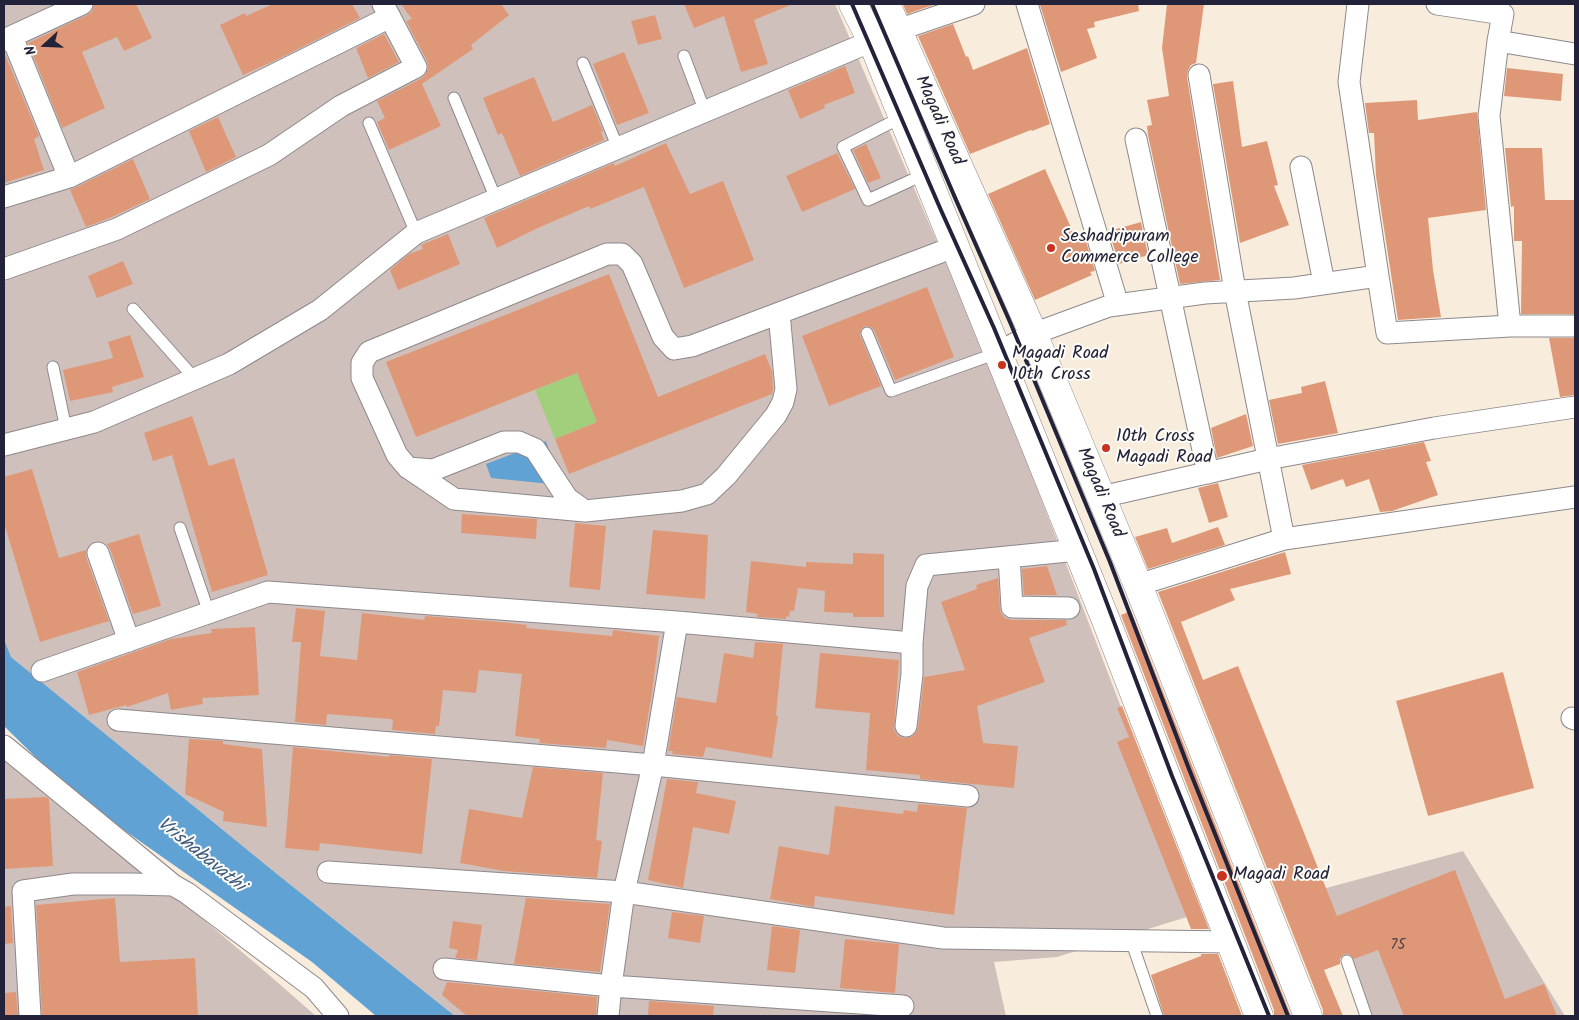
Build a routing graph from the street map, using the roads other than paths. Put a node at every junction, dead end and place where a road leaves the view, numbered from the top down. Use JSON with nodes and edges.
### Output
{"nodes":[{"id":1,"x":82,"y":4,"type":"edge"},
{"id":2,"x":854,"y":4,"type":"edge"},
{"id":3,"x":886,"y":4,"type":"edge"},
{"id":4,"x":1027,"y":4,"type":"edge"},
{"id":5,"x":1358,"y":4,"type":"edge"},
{"id":6,"x":1437,"y":4,"type":"edge"},
{"id":7,"x":967,"y":5,"type":"edge"},
{"id":8,"x":1503,"y":9,"type":"edge"},
{"id":9,"x":387,"y":10,"type":"edge"},
{"id":10,"x":898,"y":30,"type":"junction"},
{"id":11,"x":8,"y":38,"type":"edge"},
{"id":12,"x":872,"y":41,"type":"junction"},
{"id":13,"x":1498,"y":41,"type":"junction"},
{"id":14,"x":1575,"y":54,"type":"edge"},
{"id":15,"x":684,"y":56,"type":"dead end"},
{"id":16,"x":583,"y":63,"type":"dead end"},
{"id":17,"x":1199,"y":75,"type":"dead end"},
{"id":18,"x":454,"y":98,"type":"dead end"},
{"id":19,"x":705,"y":112,"type":"junction"},
{"id":20,"x":902,"y":117,"type":"junction"},
{"id":21,"x":369,"y":123,"type":"dead end"},
{"id":22,"x":1136,"y":139,"type":"dead end"},
{"id":23,"x":618,"y":148,"type":"junction"},
{"id":24,"x":1301,"y":167,"type":"dead end"},
{"id":25,"x":925,"y":174,"type":"junction"},
{"id":26,"x":69,"y":177,"type":"junction"},
{"id":27,"x":4,"y":197,"type":"edge"},
{"id":28,"x":496,"y":199,"type":"junction"},
{"id":29,"x":416,"y":232,"type":"junction"},
{"id":30,"x":954,"y":247,"type":"junction"},
{"id":31,"x":4,"y":269,"type":"edge"},
{"id":32,"x":1378,"y":276,"type":"junction"},
{"id":33,"x":1324,"y":284,"type":"junction"},
{"id":34,"x":1235,"y":291,"type":"junction"},
{"id":35,"x":1170,"y":298,"type":"junction"},
{"id":36,"x":1118,"y":305,"type":"junction"},
{"id":37,"x":133,"y":309,"type":"dead end"},
{"id":38,"x":779,"y":313,"type":"junction"},
{"id":39,"x":1510,"y":326,"type":"junction"},
{"id":40,"x":1575,"y":326,"type":"edge"},
{"id":41,"x":867,"y":333,"type":"dead end"},
{"id":42,"x":1033,"y":334,"type":"junction"},
{"id":43,"x":997,"y":353,"type":"junction"},
{"id":44,"x":53,"y":367,"type":"dead end"},
{"id":45,"x":195,"y":379,"type":"junction"},
{"id":46,"x":1575,"y":407,"type":"edge"},
{"id":47,"x":66,"y":429,"type":"junction"},
{"id":48,"x":4,"y":445,"type":"edge"},
{"id":49,"x":1268,"y":459,"type":"junction"},
{"id":50,"x":408,"y":468,"type":"junction"},
{"id":51,"x":1208,"y":473,"type":"junction"},
{"id":52,"x":1101,"y":497,"type":"junction"},
{"id":53,"x":1575,"y":497,"type":"edge"},
{"id":54,"x":585,"y":511,"type":"junction"},
{"id":55,"x":180,"y":528,"type":"dead end"},
{"id":56,"x":1284,"y":539,"type":"junction"},
{"id":57,"x":1078,"y":550,"type":"junction"},
{"id":58,"x":98,"y":553,"type":"dead end"},
{"id":59,"x":1009,"y":557,"type":"junction"},
{"id":60,"x":1138,"y":585,"type":"junction"},
{"id":61,"x":1069,"y":608,"type":"dead end"},
{"id":62,"x":209,"y":613,"type":"junction"},
{"id":63,"x":677,"y":622,"type":"junction"},
{"id":64,"x":129,"y":641,"type":"junction"},
{"id":65,"x":912,"y":644,"type":"junction"},
{"id":66,"x":42,"y":671,"type":"dead end"},
{"id":67,"x":118,"y":720,"type":"dead end"},
{"id":68,"x":906,"y":726,"type":"dead end"},
{"id":69,"x":4,"y":746,"type":"edge"},
{"id":70,"x":653,"y":764,"type":"junction"},
{"id":71,"x":968,"y":796,"type":"dead end"},
{"id":72,"x":328,"y":872,"type":"dead end"},
{"id":73,"x":173,"y":885,"type":"junction"},
{"id":74,"x":14,"y":891,"type":"edge"},
{"id":75,"x":624,"y":892,"type":"junction"},
{"id":76,"x":1131,"y":940,"type":"junction"},
{"id":77,"x":1230,"y":942,"type":"junction"},
{"id":78,"x":1347,"y":961,"type":"dead end"},
{"id":79,"x":444,"y":969,"type":"dead end"},
{"id":80,"x":611,"y":986,"type":"junction"},
{"id":81,"x":903,"y":1006,"type":"dead end"},
{"id":82,"x":30,"y":1016,"type":"edge"},
{"id":83,"x":338,"y":1016,"type":"edge"},
{"id":84,"x":608,"y":1016,"type":"edge"},
{"id":85,"x":1157,"y":1016,"type":"edge"},
{"id":86,"x":1259,"y":1016,"type":"edge"},
{"id":87,"x":1308,"y":1016,"type":"edge"},
{"id":88,"x":1366,"y":1016,"type":"edge"}],
"edges":[{"from":1,"to":11,"type":"street"},
{"from":2,"to":12,"type":"main road","name":"Magadi Road"},
{"from":3,"to":10,"type":"main road","name":"Magadi Road"},
{"from":4,"to":36,"type":"street"},
{"from":5,"to":32,"type":"street"},
{"from":6,"to":8,"type":"street"},
{"from":7,"to":10,"type":"street"},
{"from":8,"to":13,"type":"street"},
{"from":9,"to":26,"type":"street"},
{"from":9,"to":31,"type":"street"},
{"from":10,"to":42,"type":"main road","name":"Magadi Road"},
{"from":11,"to":26,"type":"street"},
{"from":12,"to":19,"type":"street"},
{"from":12,"to":20,"type":"main road","name":"Magadi Road"},
{"from":13,"to":14,"type":"street"},
{"from":13,"to":39,"type":"street"},
{"from":15,"to":19,"type":"lane"},
{"from":16,"to":23,"type":"lane"},
{"from":17,"to":34,"type":"street"},
{"from":18,"to":28,"type":"lane"},
{"from":19,"to":23,"type":"street"},
{"from":20,"to":25,"type":"main road","name":"Magadi Road"},
{"from":20,"to":25,"type":"lane"},
{"from":21,"to":29,"type":"lane"},
{"from":22,"to":35,"type":"street"},
{"from":23,"to":28,"type":"street"},
{"from":24,"to":33,"type":"street"},
{"from":25,"to":30,"type":"main road","name":"Magadi Road"},
{"from":26,"to":27,"type":"street"},
{"from":28,"to":29,"type":"street"},
{"from":29,"to":45,"type":"street"},
{"from":30,"to":38,"type":"street"},
{"from":30,"to":43,"type":"main road","name":"Magadi Road"},
{"from":32,"to":33,"type":"street"},
{"from":32,"to":39,"type":"street"},
{"from":33,"to":34,"type":"street"},
{"from":34,"to":35,"type":"street"},
{"from":34,"to":49,"type":"street"},
{"from":35,"to":36,"type":"street"},
{"from":35,"to":51,"type":"street"},
{"from":36,"to":42,"type":"street"},
{"from":37,"to":45,"type":"lane"},
{"from":38,"to":50,"type":"street"},
{"from":38,"to":54,"type":"street"},
{"from":39,"to":40,"type":"street"},
{"from":41,"to":43,"type":"lane"},
{"from":42,"to":43,"type":"street"},
{"from":42,"to":52,"type":"main road","name":"Magadi Road"},
{"from":43,"to":57,"type":"main road","name":"Magadi Road"},
{"from":44,"to":47,"type":"lane"},
{"from":45,"to":47,"type":"street"},
{"from":46,"to":49,"type":"street"},
{"from":47,"to":48,"type":"street"},
{"from":49,"to":51,"type":"street"},
{"from":49,"to":56,"type":"street"},
{"from":50,"to":54,"type":"street"},
{"from":50,"to":54,"type":"street"},
{"from":51,"to":52,"type":"street"},
{"from":52,"to":60,"type":"main road","name":"Magadi Road"},
{"from":53,"to":56,"type":"street"},
{"from":55,"to":62,"type":"lane"},
{"from":56,"to":60,"type":"street"},
{"from":57,"to":59,"type":"street"},
{"from":57,"to":77,"type":"main road","name":"Magadi Road"},
{"from":58,"to":64,"type":"street"},
{"from":59,"to":61,"type":"street"},
{"from":59,"to":65,"type":"street"},
{"from":60,"to":87,"type":"main road","name":"Magadi Road"},
{"from":62,"to":63,"type":"street"},
{"from":62,"to":64,"type":"street"},
{"from":63,"to":65,"type":"street"},
{"from":63,"to":70,"type":"street"},
{"from":64,"to":66,"type":"street"},
{"from":65,"to":68,"type":"street"},
{"from":67,"to":70,"type":"street"},
{"from":69,"to":73,"type":"street"},
{"from":70,"to":71,"type":"street"},
{"from":70,"to":75,"type":"street"},
{"from":72,"to":75,"type":"street"},
{"from":73,"to":74,"type":"street"},
{"from":73,"to":83,"type":"street"},
{"from":74,"to":82,"type":"street"},
{"from":75,"to":76,"type":"street"},
{"from":75,"to":80,"type":"street"},
{"from":76,"to":77,"type":"street"},
{"from":76,"to":85,"type":"lane"},
{"from":77,"to":86,"type":"main road","name":"Magadi Road"},
{"from":78,"to":88,"type":"lane"},
{"from":79,"to":80,"type":"street"},
{"from":80,"to":81,"type":"street"},
{"from":80,"to":84,"type":"street"}]}
